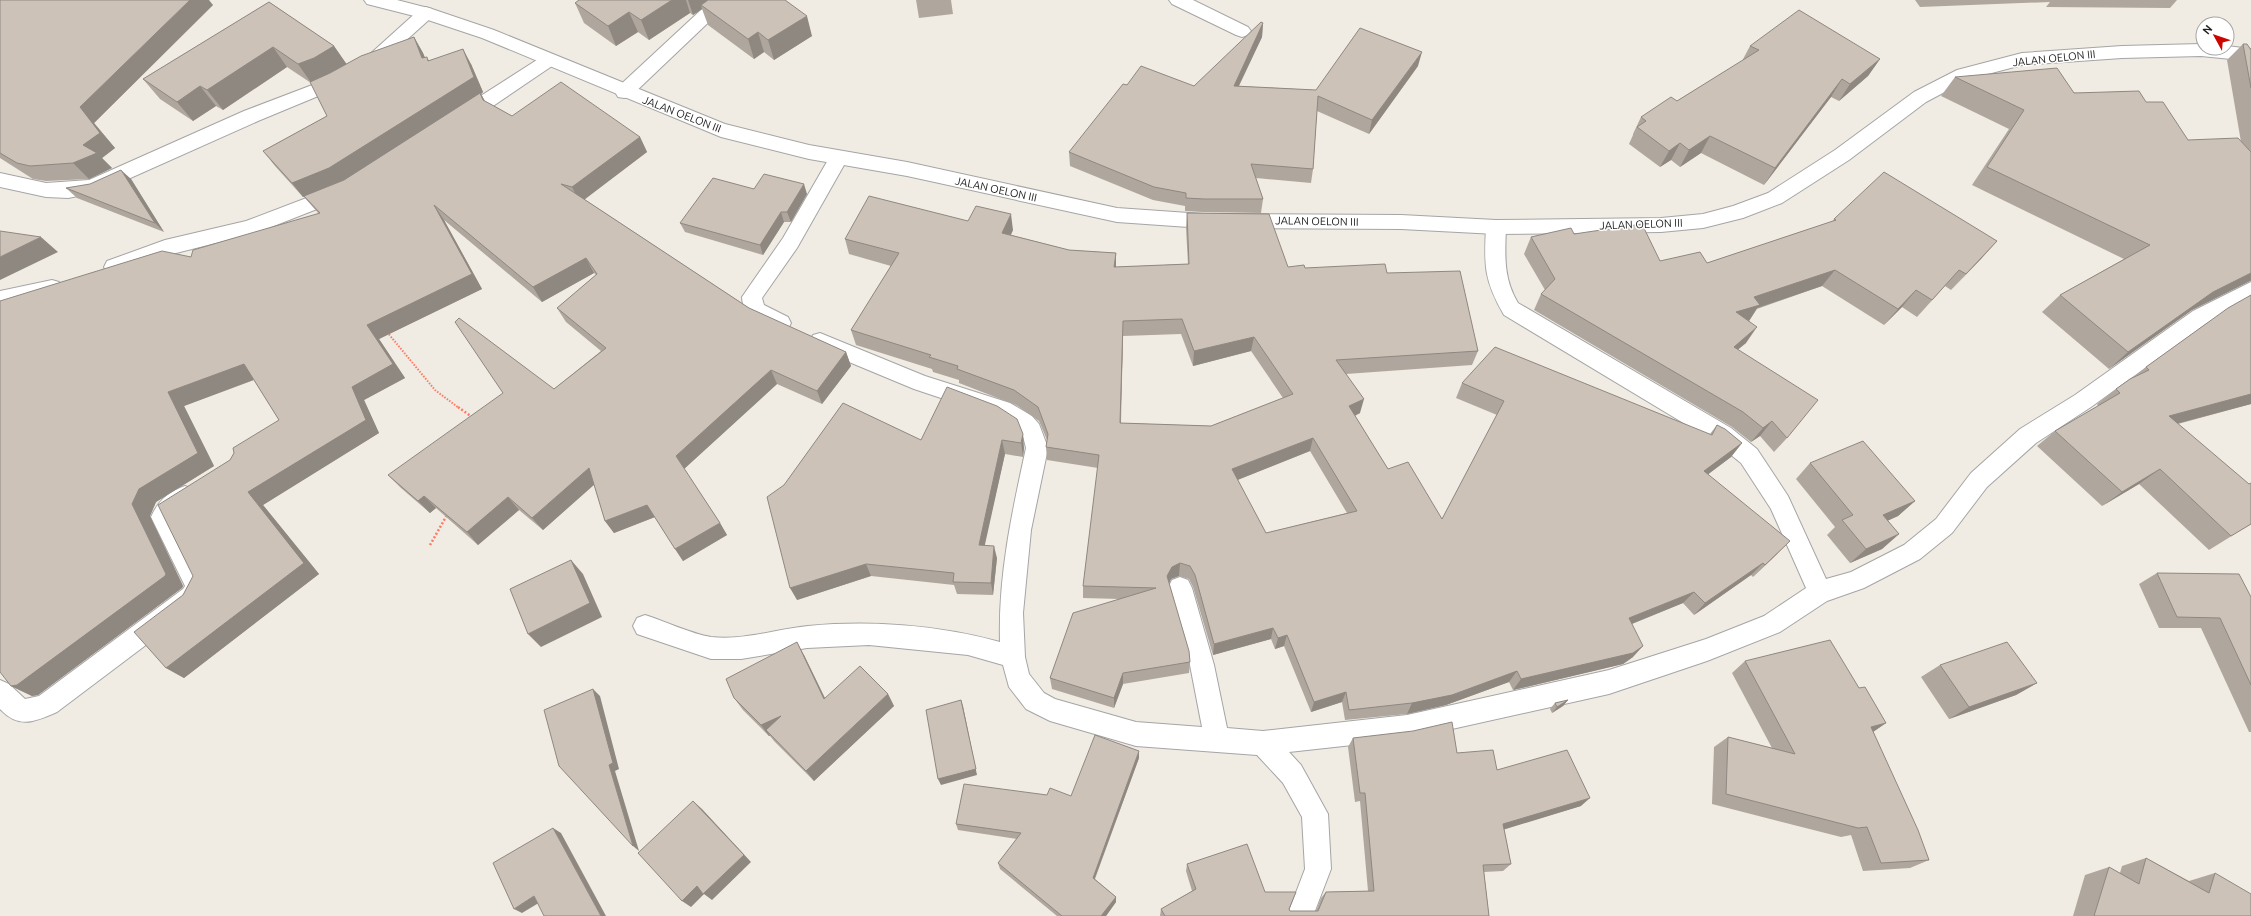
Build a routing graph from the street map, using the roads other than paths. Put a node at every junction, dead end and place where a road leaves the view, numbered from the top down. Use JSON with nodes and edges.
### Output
{"nodes":[{"id":1,"x":727,"y":0,"type":"edge"},
{"id":2,"x":1178,"y":0,"type":"edge"},
{"id":3,"x":384,"y":1,"type":"edge"},
{"id":4,"x":426,"y":13,"type":"junction"},
{"id":5,"x":1242,"y":31,"type":"dead end"},
{"id":6,"x":2251,"y":55,"type":"edge"},
{"id":7,"x":549,"y":60,"type":"junction"},
{"id":8,"x":624,"y":92,"type":"junction"},
{"id":9,"x":445,"y":128,"type":"edge"},
{"id":10,"x":839,"y":158,"type":"junction"},
{"id":11,"x":0,"y":180,"type":"edge"},
{"id":12,"x":355,"y":185,"type":"edge"},
{"id":13,"x":1496,"y":227,"type":"junction"},
{"id":14,"x":94,"y":274,"type":"edge"},
{"id":15,"x":73,"y":281,"type":"edge"},
{"id":16,"x":2251,"y":290,"type":"edge"},
{"id":17,"x":0,"y":299,"type":"edge"},
{"id":18,"x":203,"y":485,"type":"edge"},
{"id":19,"x":1180,"y":588,"type":"dead end"},
{"id":20,"x":1820,"y":592,"type":"junction"},
{"id":21,"x":645,"y":626,"type":"dead end"},
{"id":22,"x":1013,"y":657,"type":"junction"},
{"id":23,"x":0,"y":692,"type":"edge"},
{"id":24,"x":1216,"y":739,"type":"junction"},
{"id":25,"x":1263,"y":743,"type":"junction"},
{"id":26,"x":1300,"y":916,"type":"edge"}],
"edges":[{"from":1,"to":8,"type":"street"},
{"from":2,"to":5,"type":"street"},
{"from":3,"to":4,"type":"street","name":"JALAN OELON III"},
{"from":4,"to":7,"type":"street","name":"JALAN OELON III"},
{"from":4,"to":11,"type":"street"},
{"from":6,"to":13,"type":"street","name":"JALAN OELON III"},
{"from":7,"to":8,"type":"street","name":"JALAN OELON III"},
{"from":7,"to":9,"type":"street"},
{"from":8,"to":10,"type":"street","name":"JALAN OELON III"},
{"from":10,"to":13,"type":"street","name":"JALAN OELON III"},
{"from":10,"to":22,"type":"street"},
{"from":12,"to":14,"type":"street"},
{"from":13,"to":20,"type":"street"},
{"from":15,"to":17,"type":"street"},
{"from":16,"to":20,"type":"street"},
{"from":18,"to":23,"type":"street"},
{"from":19,"to":24,"type":"street"},
{"from":20,"to":25,"type":"street"},
{"from":21,"to":22,"type":"street"},
{"from":22,"to":24,"type":"street"},
{"from":24,"to":25,"type":"street"},
{"from":25,"to":26,"type":"street"}]}
